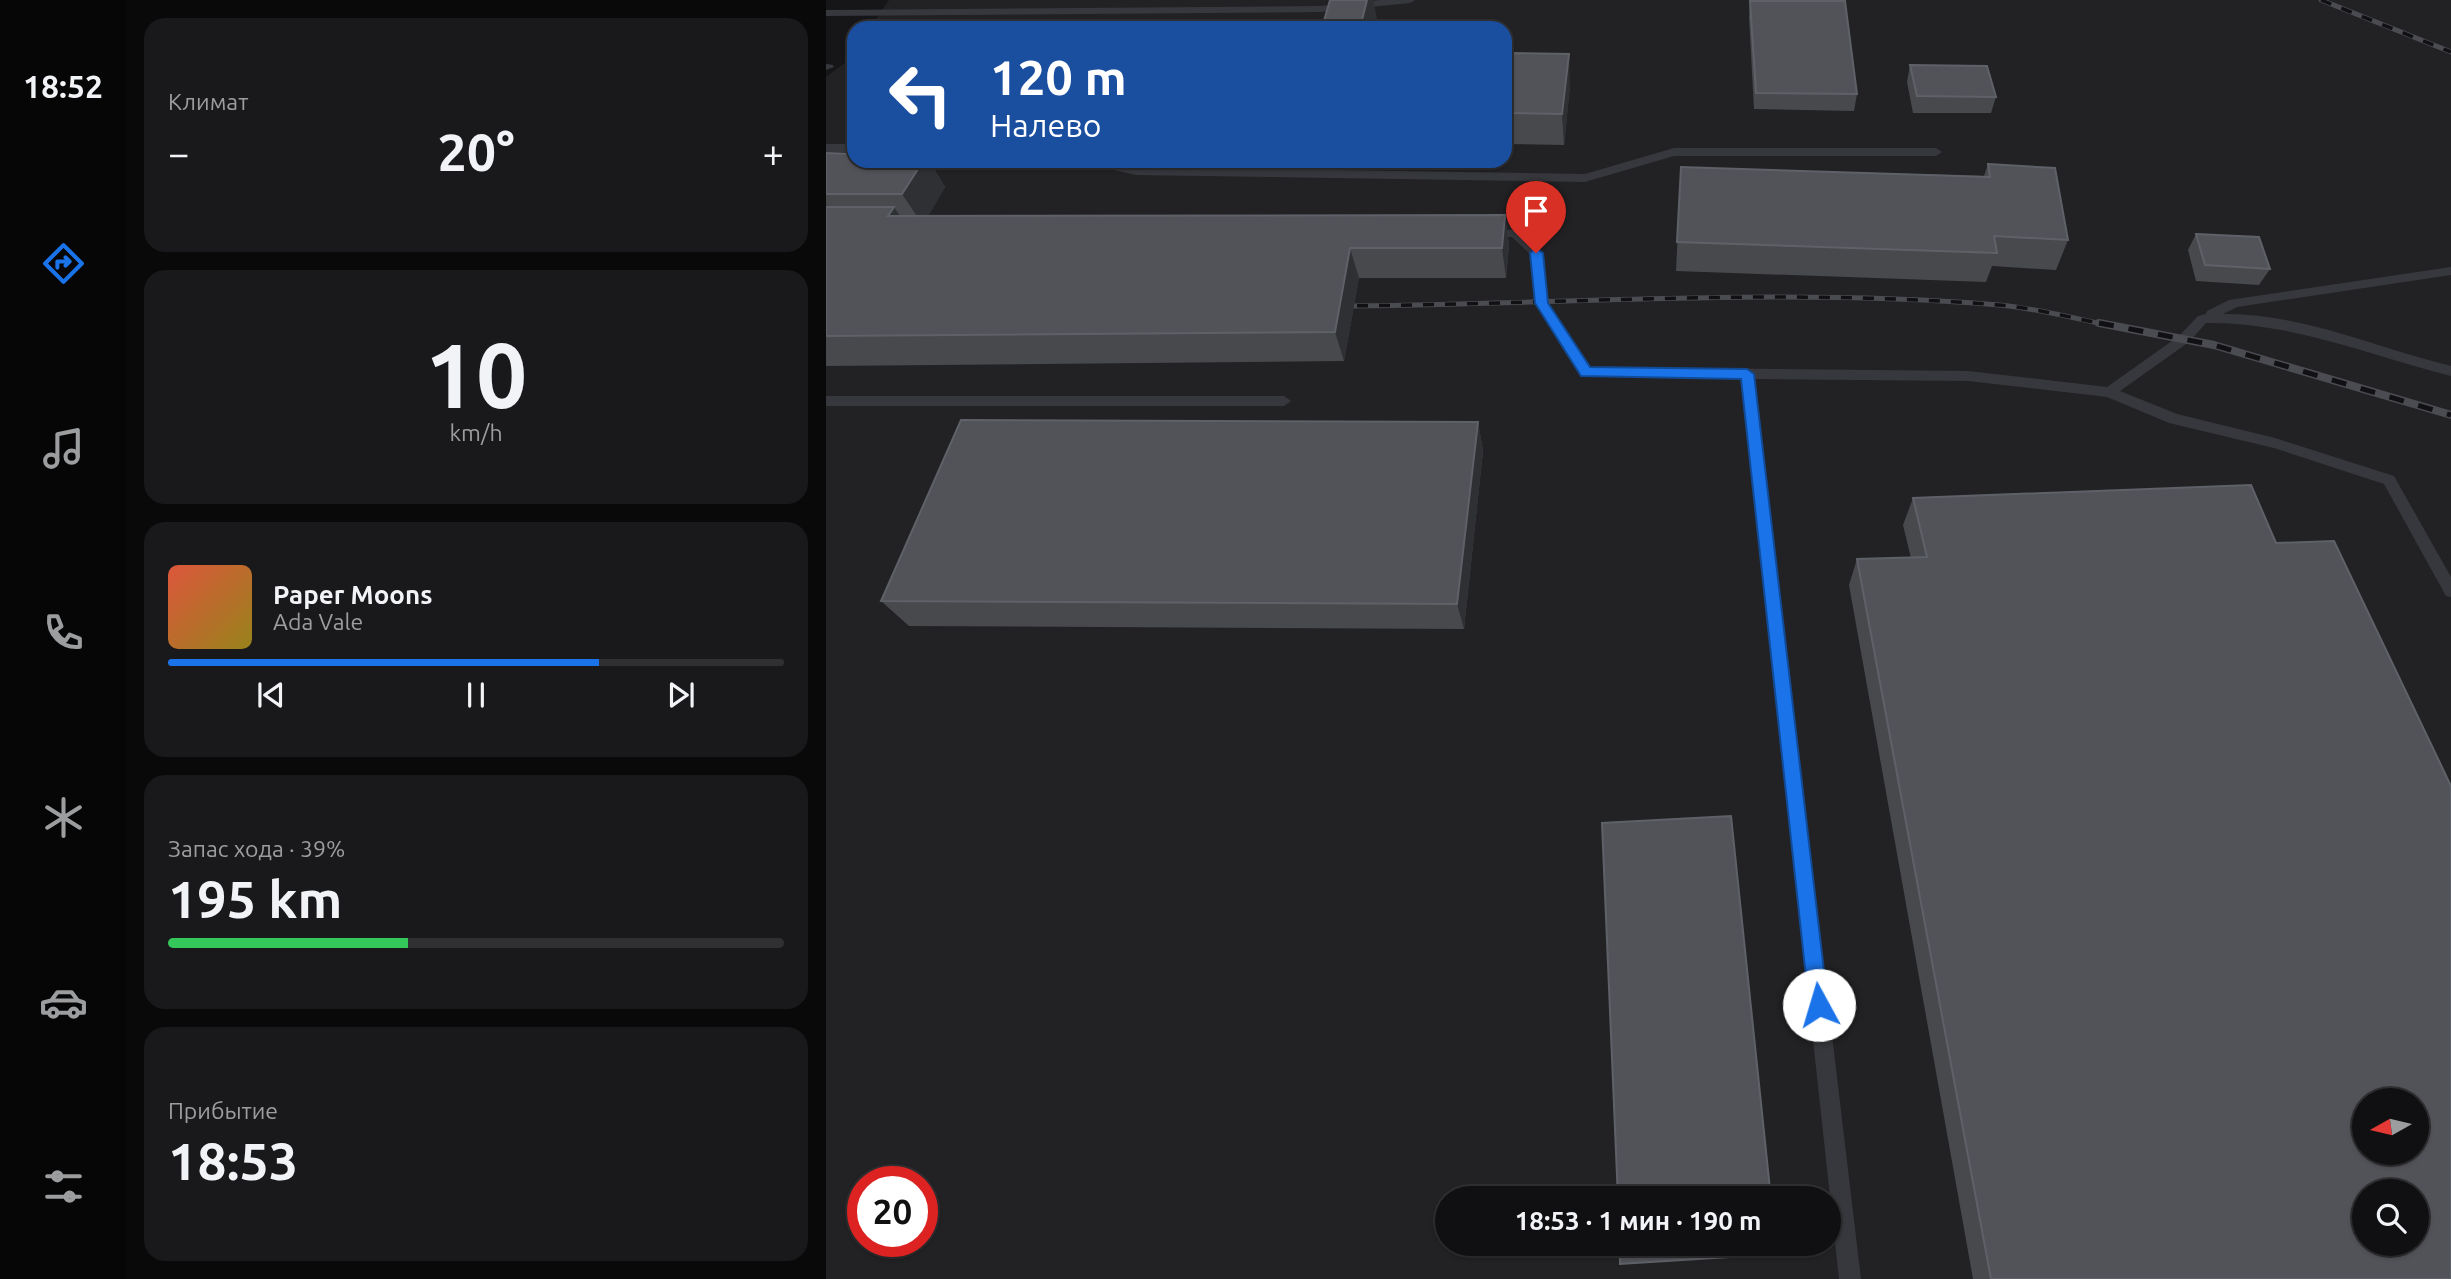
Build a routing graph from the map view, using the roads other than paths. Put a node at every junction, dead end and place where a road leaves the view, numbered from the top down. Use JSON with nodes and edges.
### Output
{"nodes":[{"id":1,"x":1410,"y":0,"type":"edge"},
{"id":2,"x":980,"y":5,"type":"edge"},
{"id":3,"x":826,"y":13,"type":"edge"},
{"id":4,"x":826,"y":148,"type":"edge"},
{"id":5,"x":847,"y":148,"type":"edge"},
{"id":6,"x":1936,"y":152,"type":"dead end"},
{"id":7,"x":1122,"y":168,"type":"edge"},
{"id":8,"x":1474,"y":233,"type":"edge"},
{"id":9,"x":2451,"y":271,"type":"edge"},
{"id":10,"x":2203,"y":318,"type":"junction"},
{"id":11,"x":2451,"y":371,"type":"edge"},
{"id":12,"x":1747,"y":374,"type":"junction"},
{"id":13,"x":2109,"y":392,"type":"junction"},
{"id":14,"x":826,"y":401,"type":"edge"},
{"id":15,"x":1284,"y":401,"type":"dead end"},
{"id":16,"x":2451,"y":591,"type":"edge"},
{"id":17,"x":1850,"y":1279,"type":"edge"}],
"edges":[{"from":1,"to":2,"type":"lane"},
{"from":2,"to":3,"type":"lane"},
{"from":4,"to":5,"type":"lane"},
{"from":6,"to":7,"type":"lane"},
{"from":8,"to":12,"type":"lane"},
{"from":9,"to":10,"type":"lane"},
{"from":10,"to":11,"type":"lane"},
{"from":10,"to":13,"type":"lane"},
{"from":12,"to":13,"type":"lane"},
{"from":12,"to":17,"type":"lane"},
{"from":13,"to":16,"type":"lane"},
{"from":14,"to":15,"type":"lane"}]}
